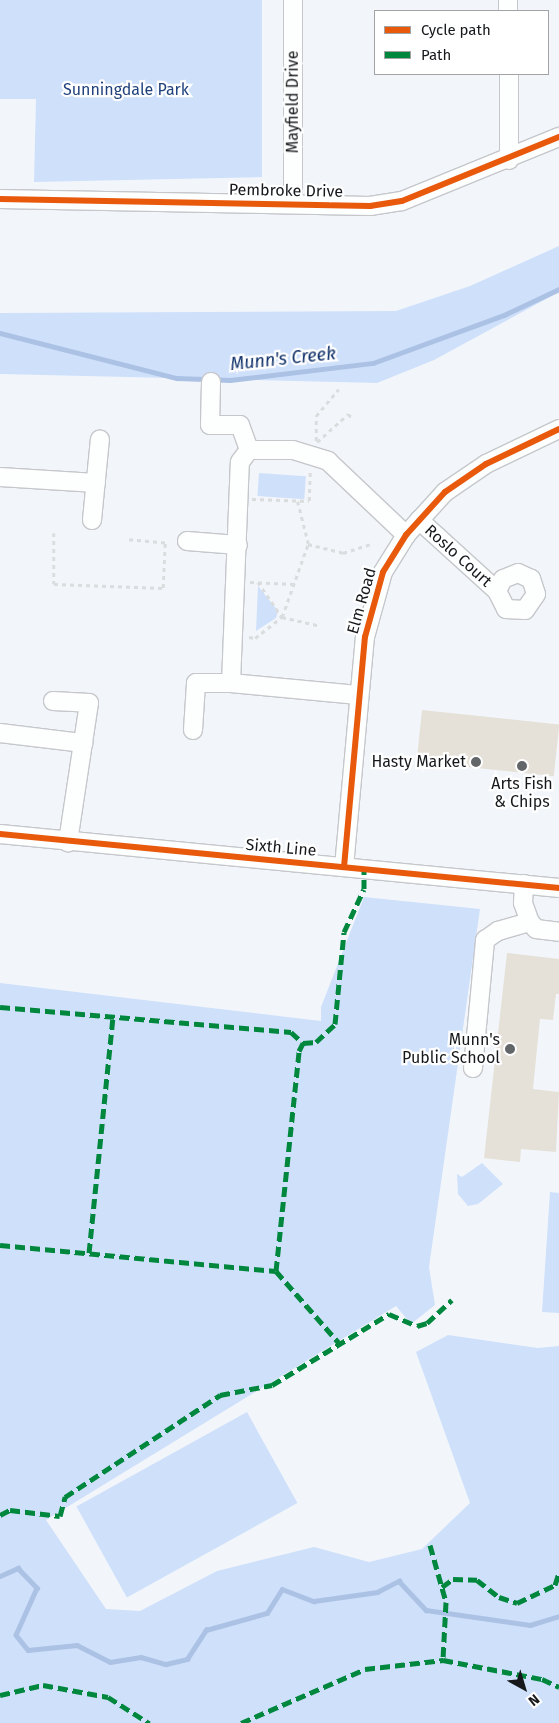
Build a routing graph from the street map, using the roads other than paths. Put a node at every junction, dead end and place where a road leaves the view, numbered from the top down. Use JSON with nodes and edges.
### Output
{"nodes":[{"id":1,"x":293,"y":0,"type":"edge"},
{"id":2,"x":508,"y":75,"type":"edge"},
{"id":3,"x":559,"y":137,"type":"edge"},
{"id":4,"x":509,"y":160,"type":"junction"},
{"id":5,"x":0,"y":199,"type":"edge"},
{"id":6,"x":293,"y":204,"type":"junction"},
{"id":7,"x":211,"y":382,"type":"dead end"},
{"id":8,"x":559,"y":429,"type":"edge"},
{"id":9,"x":100,"y":439,"type":"dead end"},
{"id":10,"x":249,"y":450,"type":"junction"},
{"id":11,"x":8,"y":477,"type":"edge"},
{"id":12,"x":96,"y":483,"type":"junction"},
{"id":13,"x":92,"y":520,"type":"dead end"},
{"id":14,"x":419,"y":520,"type":"junction"},
{"id":15,"x":406,"y":535,"type":"junction"},
{"id":16,"x":187,"y":541,"type":"dead end"},
{"id":17,"x":238,"y":545,"type":"junction"},
{"id":18,"x":497,"y":591,"type":"dead end"},
{"id":19,"x":231,"y":683,"type":"junction"},
{"id":20,"x":358,"y":695,"type":"junction"},
{"id":21,"x":53,"y":701,"type":"dead end"},
{"id":22,"x":193,"y":730,"type":"dead end"},
{"id":23,"x":0,"y":733,"type":"edge"},
{"id":24,"x":83,"y":743,"type":"junction"},
{"id":25,"x":0,"y":834,"type":"edge"},
{"id":26,"x":68,"y":842,"type":"junction"},
{"id":27,"x":344,"y":867,"type":"junction"},
{"id":28,"x":524,"y":884,"type":"junction"},
{"id":29,"x":559,"y":888,"type":"edge"},
{"id":30,"x":530,"y":922,"type":"junction"},
{"id":31,"x":559,"y":932,"type":"edge"},
{"id":32,"x":474,"y":1068,"type":"dead end"}],
"edges":[{"from":1,"to":6,"type":"street","name":"Mayfield Drive"},
{"from":2,"to":4,"type":"street"},
{"from":3,"to":4,"type":"street","name":"Pembroke Drive"},
{"from":4,"to":6,"type":"street","name":"Pembroke Drive"},
{"from":5,"to":6,"type":"street","name":"Pembroke Drive"},
{"from":7,"to":10,"type":"street"},
{"from":8,"to":14,"type":"street","name":"Elm Road"},
{"from":9,"to":12,"type":"street"},
{"from":10,"to":15,"type":"street"},
{"from":10,"to":17,"type":"street"},
{"from":11,"to":12,"type":"street"},
{"from":12,"to":13,"type":"street"},
{"from":14,"to":15,"type":"street","name":"Elm Road"},
{"from":14,"to":18,"type":"street","name":"Roslo Court"},
{"from":15,"to":20,"type":"street","name":"Elm Road"},
{"from":16,"to":17,"type":"street"},
{"from":17,"to":19,"type":"street"},
{"from":19,"to":20,"type":"street"},
{"from":19,"to":22,"type":"street"},
{"from":20,"to":27,"type":"street","name":"Elm Road"},
{"from":21,"to":24,"type":"street"},
{"from":23,"to":24,"type":"street"},
{"from":24,"to":26,"type":"street"},
{"from":25,"to":26,"type":"street","name":"Sixth Line"},
{"from":26,"to":27,"type":"street","name":"Sixth Line"},
{"from":27,"to":28,"type":"street","name":"Sixth Line"},
{"from":28,"to":29,"type":"street","name":"Sixth Line"},
{"from":28,"to":30,"type":"street"},
{"from":30,"to":31,"type":"street"},
{"from":30,"to":32,"type":"street"}]}
